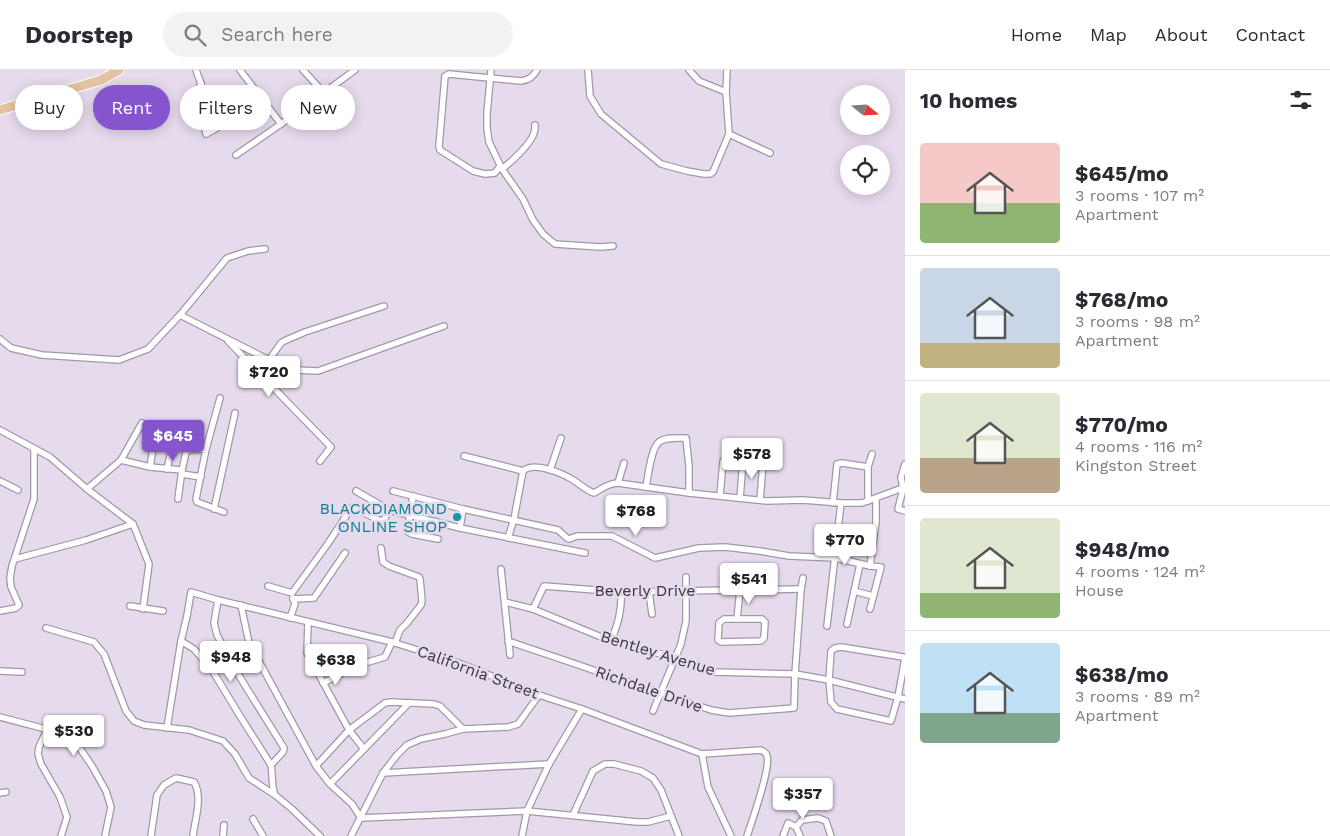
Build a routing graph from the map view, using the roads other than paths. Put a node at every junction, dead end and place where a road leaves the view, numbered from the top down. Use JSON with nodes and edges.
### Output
{"nodes":[{"id":1,"x":119,"y":70,"type":"edge"},
{"id":2,"x":196,"y":70,"type":"edge"},
{"id":3,"x":240,"y":70,"type":"edge"},
{"id":4,"x":303,"y":70,"type":"edge"},
{"id":5,"x":355,"y":70,"type":"edge"},
{"id":6,"x":491,"y":70,"type":"edge"},
{"id":7,"x":537,"y":70,"type":"edge"},
{"id":8,"x":588,"y":70,"type":"edge"},
{"id":9,"x":689,"y":70,"type":"edge"},
{"id":10,"x":727,"y":70,"type":"edge"},
{"id":11,"x":491,"y":78,"type":"junction"},
{"id":12,"x":200,"y":83,"type":"junction"},
{"id":13,"x":317,"y":85,"type":"edge"},
{"id":14,"x":333,"y":85,"type":"edge"},
{"id":15,"x":726,"y":92,"type":"junction"},
{"id":16,"x":0,"y":110,"type":"edge"},
{"id":17,"x":281,"y":124,"type":"joint"},
{"id":18,"x":535,"y":125,"type":"dead end"},
{"id":19,"x":729,"y":134,"type":"junction"},
{"id":20,"x":770,"y":153,"type":"dead end"},
{"id":21,"x":236,"y":155,"type":"dead end"},
{"id":22,"x":501,"y":167,"type":"junction"},
{"id":23,"x":613,"y":246,"type":"dead end"},
{"id":24,"x":265,"y":250,"type":"dead end"},
{"id":25,"x":384,"y":306,"type":"dead end"},
{"id":26,"x":180,"y":315,"type":"junction"},
{"id":27,"x":444,"y":326,"type":"dead end"},
{"id":28,"x":223,"y":336,"type":"junction"},
{"id":29,"x":0,"y":339,"type":"edge"},
{"id":30,"x":269,"y":360,"type":"junction"},
{"id":31,"x":220,"y":398,"type":"dead end"},
{"id":32,"x":235,"y":413,"type":"dead end"},
{"id":33,"x":142,"y":423,"type":"dead end"},
{"id":34,"x":158,"y":427,"type":"dead end"},
{"id":35,"x":176,"y":428,"type":"dead end"},
{"id":36,"x":0,"y":430,"type":"edge"},
{"id":37,"x":191,"y":430,"type":"dead end"},
{"id":38,"x":561,"y":438,"type":"dead end"},
{"id":39,"x":34,"y":449,"type":"junction"},
{"id":40,"x":206,"y":449,"type":"junction"},
{"id":41,"x":187,"y":450,"type":"junction"},
{"id":42,"x":764,"y":451,"type":"dead end"},
{"id":43,"x":872,"y":454,"type":"dead end"},
{"id":44,"x":464,"y":456,"type":"dead end"},
{"id":45,"x":121,"y":460,"type":"junction"},
{"id":46,"x":320,"y":461,"type":"dead end"},
{"id":47,"x":722,"y":461,"type":"dead end"},
{"id":48,"x":743,"y":461,"type":"dead end"},
{"id":49,"x":624,"y":463,"type":"dead end"},
{"id":50,"x":905,"y":464,"type":"edge"},
{"id":51,"x":150,"y":467,"type":"junction"},
{"id":52,"x":868,"y":467,"type":"junction"},
{"id":53,"x":167,"y":470,"type":"junction"},
{"id":54,"x":523,"y":470,"type":"junction"},
{"id":55,"x":550,"y":470,"type":"junction"},
{"id":56,"x":182,"y":472,"type":"junction"},
{"id":57,"x":201,"y":477,"type":"junction"},
{"id":58,"x":0,"y":481,"type":"edge"},
{"id":59,"x":618,"y":483,"type":"junction"},
{"id":60,"x":646,"y":487,"type":"junction"},
{"id":61,"x":904,"y":488,"type":"edge"},
{"id":62,"x":87,"y":489,"type":"junction"},
{"id":63,"x":18,"y":490,"type":"dead end"},
{"id":64,"x":393,"y":491,"type":"dead end"},
{"id":65,"x":356,"y":492,"type":"dead end"},
{"id":66,"x":688,"y":493,"type":"junction"},
{"id":67,"x":414,"y":496,"type":"junction"},
{"id":68,"x":720,"y":496,"type":"junction"},
{"id":69,"x":178,"y":498,"type":"dead end"},
{"id":70,"x":740,"y":498,"type":"junction"},
{"id":71,"x":876,"y":498,"type":"junction"},
{"id":72,"x":760,"y":500,"type":"junction"},
{"id":73,"x":868,"y":501,"type":"junction"},
{"id":74,"x":833,"y":503,"type":"junction"},
{"id":75,"x":841,"y":504,"type":"junction"},
{"id":76,"x":214,"y":509,"type":"junction"},
{"id":77,"x":464,"y":509,"type":"junction"},
{"id":78,"x":389,"y":510,"type":"junction"},
{"id":79,"x":905,"y":511,"type":"edge"},
{"id":80,"x":224,"y":512,"type":"dead end"},
{"id":81,"x":410,"y":516,"type":"junction"},
{"id":82,"x":514,"y":519,"type":"junction"},
{"id":83,"x":133,"y":524,"type":"junction"},
{"id":84,"x":460,"y":528,"type":"junction"},
{"id":85,"x":508,"y":538,"type":"junction"},
{"id":86,"x":438,"y":539,"type":"dead end"},
{"id":87,"x":381,"y":548,"type":"dead end"},
{"id":88,"x":345,"y":553,"type":"dead end"},
{"id":89,"x":585,"y":553,"type":"dead end"},
{"id":90,"x":836,"y":558,"type":"junction"},
{"id":91,"x":15,"y":559,"type":"junction"},
{"id":92,"x":860,"y":564,"type":"junction"},
{"id":93,"x":870,"y":566,"type":"junction"},
{"id":94,"x":502,"y":569,"type":"dead end"},
{"id":95,"x":686,"y":577,"type":"dead end"},
{"id":96,"x":803,"y":578,"type":"dead end"},
{"id":97,"x":268,"y":586,"type":"dead end"},
{"id":98,"x":801,"y":589,"type":"junction"},
{"id":99,"x":686,"y":590,"type":"junction"},
{"id":100,"x":740,"y":590,"type":"junction"},
{"id":101,"x":854,"y":591,"type":"junction"},
{"id":102,"x":620,"y":592,"type":"junction"},
{"id":103,"x":649,"y":592,"type":"junction"},
{"id":104,"x":292,"y":596,"type":"junction"},
{"id":105,"x":873,"y":596,"type":"junction"},
{"id":106,"x":218,"y":600,"type":"junction"},
{"id":107,"x":505,"y":602,"type":"junction"},
{"id":108,"x":130,"y":606,"type":"dead end"},
{"id":109,"x":242,"y":606,"type":"junction"},
{"id":110,"x":143,"y":609,"type":"junction"},
{"id":111,"x":533,"y":609,"type":"junction"},
{"id":112,"x":870,"y":609,"type":"dead end"},
{"id":113,"x":0,"y":611,"type":"edge"},
{"id":114,"x":162,"y":612,"type":"dead end"},
{"id":115,"x":652,"y":614,"type":"dead end"},
{"id":116,"x":290,"y":618,"type":"junction"},
{"id":117,"x":737,"y":619,"type":"junction"},
{"id":118,"x":308,"y":622,"type":"junction"},
{"id":119,"x":847,"y":624,"type":"dead end"},
{"id":120,"x":827,"y":626,"type":"dead end"},
{"id":121,"x":46,"y":628,"type":"dead end"},
{"id":122,"x":508,"y":640,"type":"junction"},
{"id":123,"x":181,"y":641,"type":"junction"},
{"id":124,"x":611,"y":641,"type":"junction"},
{"id":125,"x":393,"y":643,"type":"junction"},
{"id":126,"x":510,"y":655,"type":"dead end"},
{"id":127,"x":676,"y":658,"type":"junction"},
{"id":128,"x":0,"y":671,"type":"edge"},
{"id":129,"x":22,"y":672,"type":"dead end"},
{"id":130,"x":794,"y":674,"type":"junction"},
{"id":131,"x":829,"y":680,"type":"junction"},
{"id":132,"x":323,"y":683,"type":"junction"},
{"id":133,"x":660,"y":693,"type":"junction"},
{"id":134,"x":539,"y":695,"type":"junction"},
{"id":135,"x":898,"y":697,"type":"junction"},
{"id":136,"x":905,"y":699,"type":"edge"},
{"id":137,"x":409,"y":703,"type":"junction"},
{"id":138,"x":582,"y":709,"type":"junction"},
{"id":139,"x":653,"y":711,"type":"dead end"},
{"id":140,"x":0,"y":717,"type":"edge"},
{"id":141,"x":167,"y":728,"type":"junction"},
{"id":142,"x":463,"y":728,"type":"junction"},
{"id":143,"x":47,"y":730,"type":"junction"},
{"id":144,"x":349,"y":730,"type":"junction"},
{"id":145,"x":364,"y":749,"type":"junction"},
{"id":146,"x":702,"y":754,"type":"junction"},
{"id":147,"x":550,"y":764,"type":"junction"},
{"id":148,"x":271,"y":765,"type":"junction"},
{"id":149,"x":316,"y":766,"type":"junction"},
{"id":150,"x":383,"y":773,"type":"junction"},
{"id":151,"x":330,"y":784,"type":"junction"},
{"id":152,"x":275,"y":795,"type":"junction"},
{"id":153,"x":527,"y":811,"type":"junction"},
{"id":154,"x":573,"y":815,"type":"junction"},
{"id":155,"x":671,"y":816,"type":"junction"},
{"id":156,"x":361,"y":818,"type":"junction"},
{"id":157,"x":253,"y":819,"type":"dead end"},
{"id":158,"x":224,"y":826,"type":"dead end"},
{"id":159,"x":796,"y":826,"type":"junction"},
{"id":160,"x":61,"y":836,"type":"edge"},
{"id":161,"x":105,"y":836,"type":"edge"},
{"id":162,"x":151,"y":836,"type":"edge"},
{"id":163,"x":192,"y":836,"type":"edge"},
{"id":164,"x":223,"y":836,"type":"edge"},
{"id":165,"x":263,"y":836,"type":"edge"},
{"id":166,"x":320,"y":836,"type":"edge"},
{"id":167,"x":351,"y":836,"type":"edge"},
{"id":168,"x":522,"y":836,"type":"edge"},
{"id":169,"x":679,"y":836,"type":"edge"},
{"id":170,"x":731,"y":836,"type":"edge"},
{"id":171,"x":747,"y":836,"type":"edge"},
{"id":172,"x":783,"y":836,"type":"edge"},
{"id":173,"x":800,"y":836,"type":"edge"},
{"id":174,"x":831,"y":836,"type":"edge"}],
"edges":[{"from":1,"to":16,"type":"main road"},
{"from":2,"to":12,"type":"street"},
{"from":3,"to":17,"type":"street"},
{"from":4,"to":13,"type":"street"},
{"from":5,"to":14,"type":"street"},
{"from":6,"to":11,"type":"street"},
{"from":7,"to":11,"type":"street"},
{"from":8,"to":19,"type":"street"},
{"from":9,"to":15,"type":"street"},
{"from":10,"to":15,"type":"street"},
{"from":11,"to":22,"type":"street"},
{"from":11,"to":22,"type":"street"},
{"from":12,"to":12,"type":"street"},
{"from":15,"to":19,"type":"street"},
{"from":17,"to":21,"type":"street"},
{"from":18,"to":22,"type":"street"},
{"from":19,"to":20,"type":"street"},
{"from":22,"to":23,"type":"street"},
{"from":24,"to":26,"type":"street"},
{"from":25,"to":30,"type":"street"},
{"from":26,"to":28,"type":"street"},
{"from":26,"to":29,"type":"street"},
{"from":27,"to":30,"type":"street"},
{"from":28,"to":30,"type":"street"},
{"from":28,"to":46,"type":"street"},
{"from":31,"to":40,"type":"street"},
{"from":32,"to":76,"type":"street"},
{"from":33,"to":45,"type":"street"},
{"from":34,"to":51,"type":"street"},
{"from":35,"to":53,"type":"street"},
{"from":36,"to":39,"type":"street"},
{"from":37,"to":41,"type":"street"},
{"from":38,"to":55,"type":"street"},
{"from":39,"to":62,"type":"street"},
{"from":39,"to":91,"type":"street"},
{"from":40,"to":41,"type":"street"},
{"from":40,"to":57,"type":"street"},
{"from":41,"to":56,"type":"street"},
{"from":42,"to":72,"type":"street"},
{"from":43,"to":52,"type":"street"},
{"from":44,"to":54,"type":"street"},
{"from":45,"to":51,"type":"street"},
{"from":45,"to":62,"type":"street"},
{"from":47,"to":68,"type":"street"},
{"from":48,"to":70,"type":"street"},
{"from":49,"to":59,"type":"street"},
{"from":50,"to":61,"type":"street"},
{"from":51,"to":53,"type":"street"},
{"from":52,"to":73,"type":"street"},
{"from":52,"to":74,"type":"street"},
{"from":53,"to":56,"type":"street"},
{"from":54,"to":55,"type":"street"},
{"from":54,"to":82,"type":"street"},
{"from":55,"to":59,"type":"street"},
{"from":56,"to":57,"type":"street"},
{"from":56,"to":69,"type":"street"},
{"from":57,"to":76,"type":"street"},
{"from":58,"to":63,"type":"street"},
{"from":59,"to":60,"type":"street"},
{"from":60,"to":66,"type":"street"},
{"from":60,"to":66,"type":"street"},
{"from":61,"to":71,"type":"street"},
{"from":61,"to":79,"type":"street"},
{"from":62,"to":83,"type":"street"},
{"from":64,"to":67,"type":"street"},
{"from":65,"to":78,"type":"street"},
{"from":66,"to":68,"type":"street"},
{"from":67,"to":77,"type":"street"},
{"from":67,"to":81,"type":"street"},
{"from":68,"to":70,"type":"street"},
{"from":70,"to":72,"type":"street"},
{"from":71,"to":73,"type":"street"},
{"from":71,"to":93,"type":"street"},
{"from":72,"to":74,"type":"street"},
{"from":73,"to":75,"type":"street"},
{"from":74,"to":75,"type":"street"},
{"from":75,"to":90,"type":"street"},
{"from":76,"to":80,"type":"street"},
{"from":77,"to":82,"type":"street"},
{"from":77,"to":84,"type":"street"},
{"from":78,"to":81,"type":"street"},
{"from":78,"to":104,"type":"street"},
{"from":81,"to":84,"type":"street"},
{"from":81,"to":86,"type":"street"},
{"from":82,"to":85,"type":"street"},
{"from":82,"to":90,"type":"street"},
{"from":83,"to":91,"type":"street"},
{"from":83,"to":110,"type":"street"},
{"from":84,"to":85,"type":"street"},
{"from":85,"to":89,"type":"street"},
{"from":87,"to":125,"type":"street"},
{"from":88,"to":104,"type":"street"},
{"from":90,"to":92,"type":"street"},
{"from":90,"to":120,"type":"street"},
{"from":91,"to":113,"type":"street"},
{"from":92,"to":93,"type":"street"},
{"from":92,"to":101,"type":"street"},
{"from":93,"to":105,"type":"street"},
{"from":94,"to":107,"type":"street"},
{"from":95,"to":99,"type":"street"},
{"from":96,"to":98,"type":"street"},
{"from":97,"to":104,"type":"street"},
{"from":98,"to":100,"type":"street","name":"Beverly Drive"},
{"from":98,"to":130,"type":"street"},
{"from":99,"to":100,"type":"street","name":"Beverly Drive"},
{"from":99,"to":103,"type":"street","name":"Beverly Drive"},
{"from":99,"to":127,"type":"street"},
{"from":100,"to":117,"type":"street"},
{"from":101,"to":105,"type":"street"},
{"from":101,"to":119,"type":"street"},
{"from":102,"to":103,"type":"street","name":"Beverly Drive"},
{"from":102,"to":111,"type":"street","name":"Beverly Drive"},
{"from":102,"to":124,"type":"street"},
{"from":103,"to":115,"type":"street"},
{"from":104,"to":116,"type":"street"},
{"from":105,"to":112,"type":"street"},
{"from":106,"to":109,"type":"street","name":"California Street"},
{"from":106,"to":123,"type":"street","name":"California Street"},
{"from":106,"to":148,"type":"street"},
{"from":107,"to":111,"type":"street","name":"Bentley Avenue"},
{"from":107,"to":122,"type":"street"},
{"from":108,"to":110,"type":"street"},
{"from":109,"to":116,"type":"street","name":"California Street"},
{"from":109,"to":149,"type":"street"},
{"from":110,"to":114,"type":"street"},
{"from":111,"to":124,"type":"street","name":"Bentley Avenue"},
{"from":116,"to":118,"type":"street","name":"California Street"},
{"from":117,"to":117,"type":"street"},
{"from":118,"to":125,"type":"street","name":"California Street"},
{"from":118,"to":132,"type":"street"},
{"from":121,"to":141,"type":"street"},
{"from":122,"to":126,"type":"street"},
{"from":122,"to":133,"type":"street","name":"Richdale Drive"},
{"from":123,"to":141,"type":"street"},
{"from":123,"to":148,"type":"street"},
{"from":124,"to":127,"type":"street","name":"Bentley Avenue"},
{"from":125,"to":132,"type":"street"},
{"from":125,"to":134,"type":"street","name":"California Street"},
{"from":127,"to":130,"type":"street","name":"Bentley Avenue"},
{"from":127,"to":133,"type":"street"},
{"from":128,"to":129,"type":"street"},
{"from":130,"to":131,"type":"street","name":"Bentley Avenue"},
{"from":130,"to":133,"type":"street","name":"Richdale Drive"},
{"from":131,"to":135,"type":"street","name":"Bentley Avenue"},
{"from":131,"to":135,"type":"street"},
{"from":131,"to":135,"type":"street"},
{"from":132,"to":144,"type":"street"},
{"from":133,"to":139,"type":"street"},
{"from":134,"to":138,"type":"street","name":"California Street"},
{"from":134,"to":142,"type":"street"},
{"from":135,"to":136,"type":"street","name":"Bentley Avenue"},
{"from":137,"to":142,"type":"street"},
{"from":137,"to":144,"type":"street"},
{"from":137,"to":145,"type":"street"},
{"from":138,"to":146,"type":"street","name":"California Street"},
{"from":138,"to":147,"type":"street"},
{"from":140,"to":143,"type":"street"},
{"from":141,"to":152,"type":"street"},
{"from":142,"to":150,"type":"street"},
{"from":143,"to":160,"type":"street"},
{"from":143,"to":161,"type":"street"},
{"from":144,"to":145,"type":"street"},
{"from":144,"to":149,"type":"street"},
{"from":145,"to":151,"type":"street"},
{"from":146,"to":170,"type":"street"},
{"from":146,"to":171,"type":"street","name":"California Street"},
{"from":147,"to":150,"type":"street"},
{"from":147,"to":153,"type":"street"},
{"from":148,"to":152,"type":"street"},
{"from":149,"to":151,"type":"street"},
{"from":150,"to":156,"type":"street"},
{"from":151,"to":156,"type":"street"},
{"from":152,"to":166,"type":"street"},
{"from":153,"to":154,"type":"street"},
{"from":153,"to":156,"type":"street"},
{"from":153,"to":168,"type":"street"},
{"from":154,"to":155,"type":"street"},
{"from":154,"to":155,"type":"street"},
{"from":155,"to":169,"type":"street"},
{"from":156,"to":167,"type":"street"},
{"from":157,"to":165,"type":"street"},
{"from":158,"to":164,"type":"street"},
{"from":159,"to":172,"type":"street"},
{"from":159,"to":173,"type":"street"},
{"from":159,"to":174,"type":"street"},
{"from":162,"to":163,"type":"street"}]}
